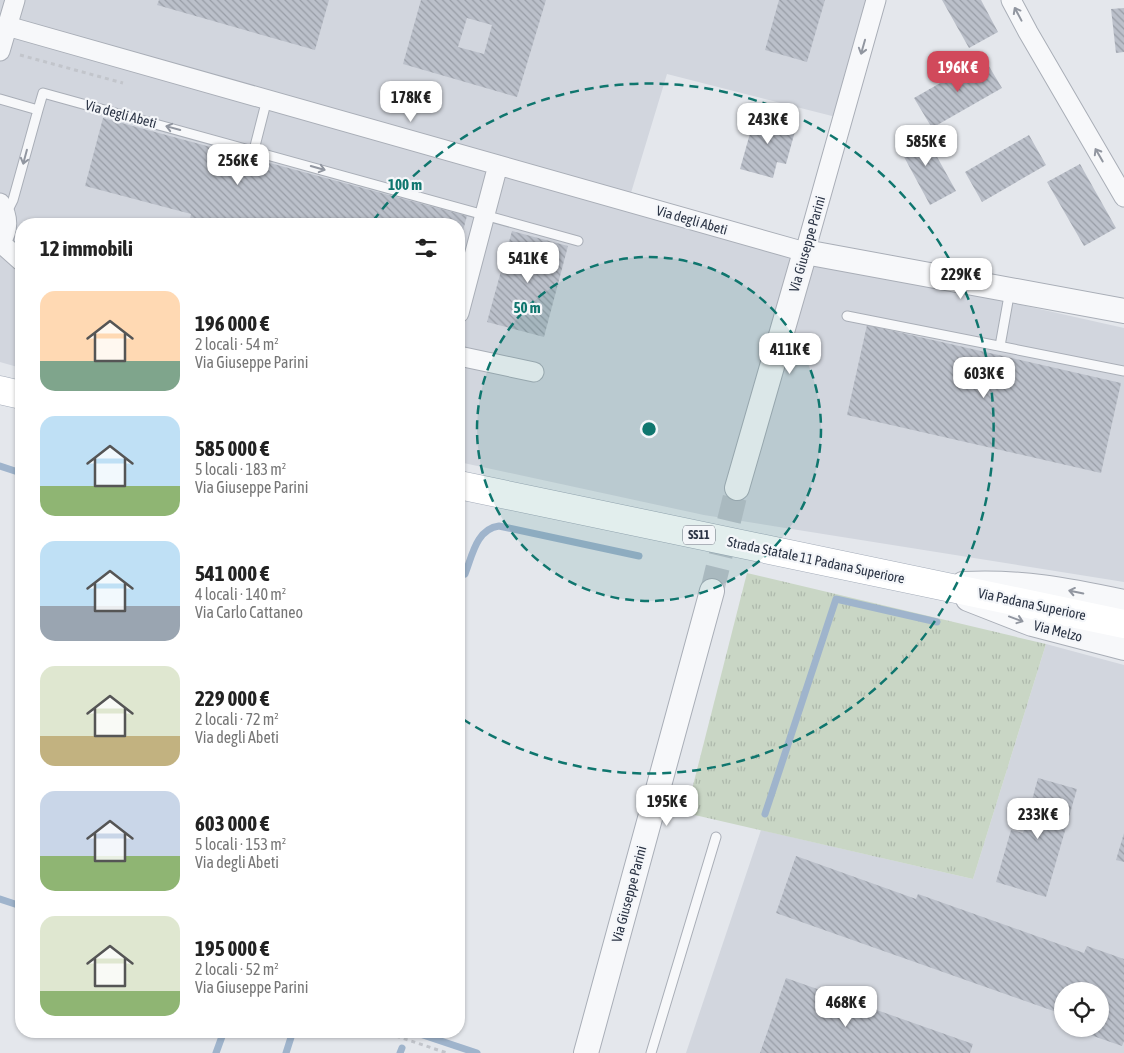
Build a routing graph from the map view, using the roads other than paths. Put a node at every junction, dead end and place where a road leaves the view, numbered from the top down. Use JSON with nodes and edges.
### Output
{"nodes":[{"id":1,"x":13,"y":0,"type":"edge"},
{"id":2,"x":876,"y":0,"type":"edge"},
{"id":3,"x":1011,"y":0,"type":"edge"},
{"id":4,"x":7,"y":26,"type":"junction"},
{"id":5,"x":0,"y":51,"type":"edge"},
{"id":6,"x":0,"y":99,"type":"edge"},
{"id":7,"x":267,"y":99,"type":"junction"},
{"id":8,"x":38,"y":110,"type":"junction"},
{"id":9,"x":254,"y":150,"type":"junction"},
{"id":10,"x":498,"y":165,"type":"junction"},
{"id":11,"x":1124,"y":197,"type":"edge"},
{"id":12,"x":3,"y":209,"type":"edge"},
{"id":13,"x":485,"y":215,"type":"junction"},
{"id":14,"x":578,"y":240,"type":"dead end"},
{"id":15,"x":0,"y":244,"type":"edge"},
{"id":16,"x":805,"y":252,"type":"junction"},
{"id":17,"x":15,"y":257,"type":"edge"},
{"id":18,"x":465,"y":290,"type":"edge"},
{"id":19,"x":1010,"y":290,"type":"junction"},
{"id":20,"x":1124,"y":311,"type":"edge"},
{"id":21,"x":847,"y":316,"type":"dead end"},
{"id":22,"x":1000,"y":346,"type":"junction"},
{"id":23,"x":465,"y":357,"type":"edge"},
{"id":24,"x":1124,"y":371,"type":"edge"},
{"id":25,"x":534,"y":372,"type":"dead end"},
{"id":26,"x":0,"y":390,"type":"edge"},
{"id":27,"x":15,"y":394,"type":"edge"},
{"id":28,"x":465,"y":487,"type":"edge"},
{"id":29,"x":737,"y":488,"type":"tunnel mouth"},
{"id":30,"x":939,"y":585,"type":"junction"},
{"id":31,"x":712,"y":591,"type":"tunnel mouth"},
{"id":32,"x":1124,"y":602,"type":"edge"},
{"id":33,"x":1124,"y":624,"type":"edge"},
{"id":34,"x":1124,"y":648,"type":"edge"},
{"id":35,"x":716,"y":837,"type":"dead end"},
{"id":36,"x":586,"y":1053,"type":"edge"},
{"id":37,"x":651,"y":1053,"type":"edge"}],
"edges":[{"from":1,"to":4,"type":"street"},
{"from":2,"to":16,"type":"street","name":"Via Giuseppe Parini","one_way":true},
{"from":11,"to":3,"type":"street","one_way":true},
{"from":4,"to":5,"type":"street"},
{"from":4,"to":7,"type":"street","name":"Via degli Abeti"},
{"from":6,"to":8,"type":"lane"},
{"from":7,"to":9,"type":"lane"},
{"from":7,"to":10,"type":"street","name":"Via degli Abeti"},
{"from":9,"to":8,"type":"lane","name":"Via degli Abeti","one_way":true},
{"from":8,"to":12,"type":"lane","one_way":true},
{"from":9,"to":13,"type":"lane","name":"Via degli Abeti","one_way":true},
{"from":10,"to":13,"type":"street"},
{"from":10,"to":16,"type":"street","name":"Via degli Abeti"},
{"from":12,"to":15,"type":"street"},
{"from":13,"to":14,"type":"lane","name":"Via degli Abeti"},
{"from":13,"to":18,"type":"street"},
{"from":15,"to":17,"type":"street"},
{"from":16,"to":19,"type":"street","name":"Via degli Abeti"},
{"from":16,"to":29,"type":"street","name":"Via Giuseppe Parini"},
{"from":19,"to":20,"type":"street","name":"Via degli Abeti"},
{"from":19,"to":22,"type":"lane"},
{"from":21,"to":22,"type":"lane"},
{"from":22,"to":24,"type":"lane"},
{"from":23,"to":25,"type":"street"},
{"from":26,"to":27,"type":"main road"},
{"from":28,"to":30,"type":"main road","name":"Strada Statale 11 Padana Superiore","number":"SS11"},
{"from":32,"to":30,"type":"street","one_way":true},
{"from":30,"to":33,"type":"main road","name":"Via Padana Superiore","number":"SS11"},
{"from":30,"to":34,"type":"street","name":"Via Melzo","one_way":true},
{"from":31,"to":36,"type":"street","name":"Via Giuseppe Parini"},
{"from":35,"to":37,"type":"lane"}]}
